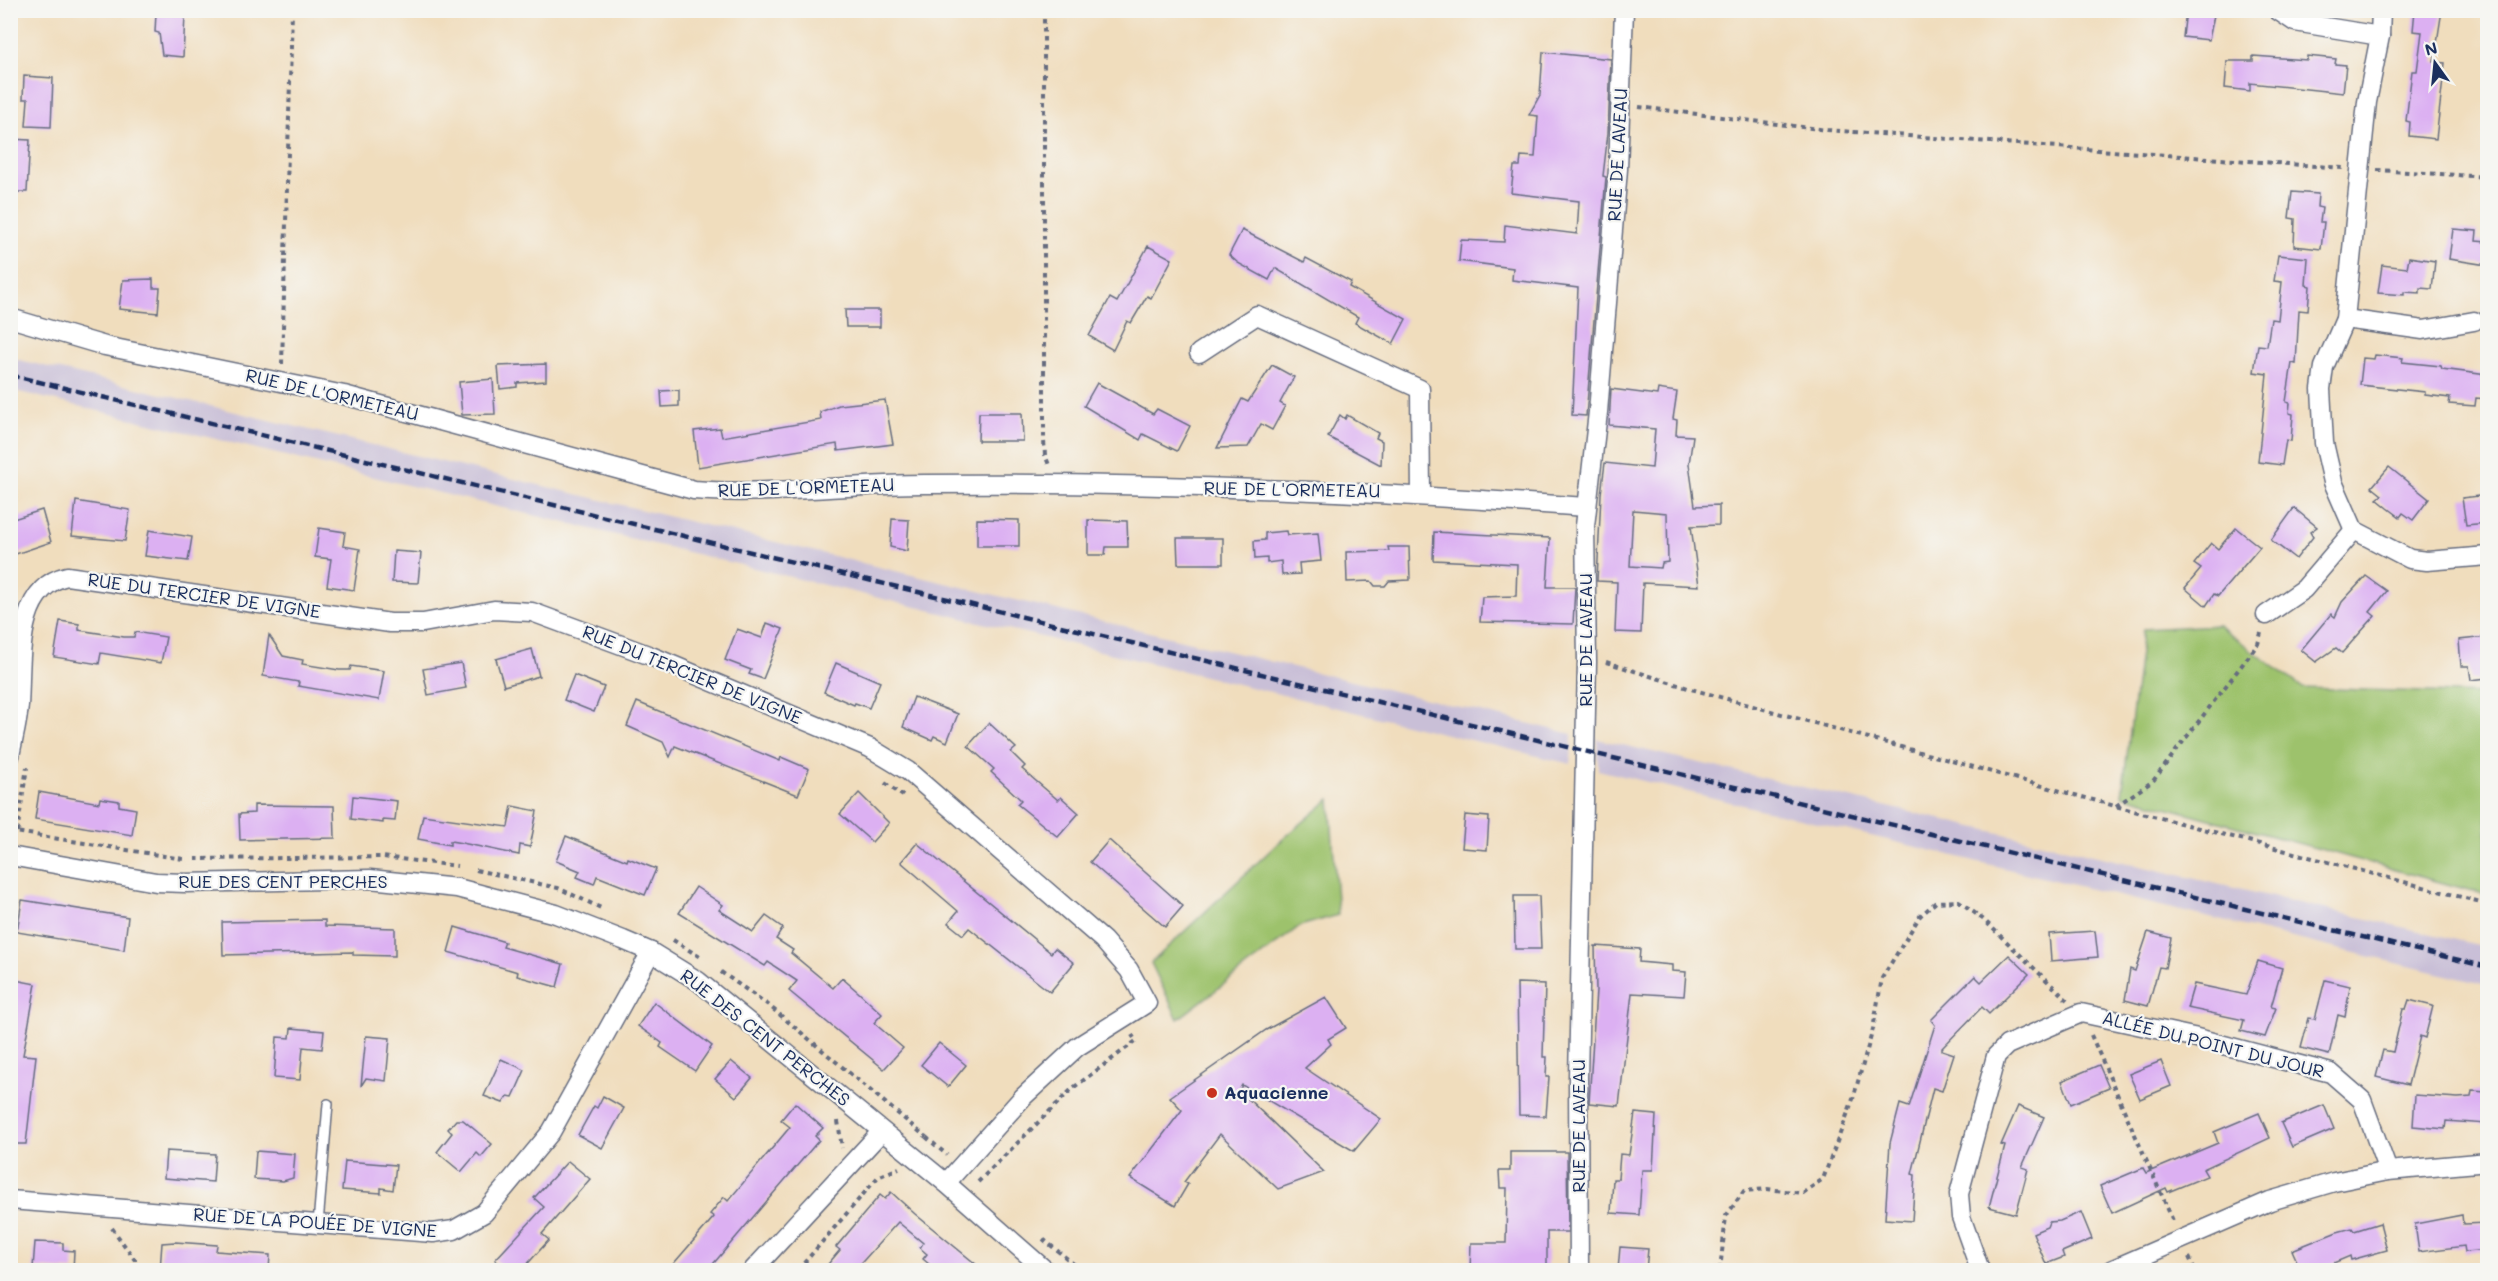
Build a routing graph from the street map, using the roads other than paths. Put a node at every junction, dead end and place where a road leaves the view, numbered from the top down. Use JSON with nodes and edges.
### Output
{"nodes":[{"id":1,"x":1624,"y":10,"type":"edge"},
{"id":2,"x":2277,"y":10,"type":"edge"},
{"id":3,"x":2381,"y":10,"type":"edge"},
{"id":4,"x":2380,"y":36,"type":"junction"},
{"id":5,"x":10,"y":318,"type":"edge"},
{"id":6,"x":2345,"y":319,"type":"junction"},
{"id":7,"x":2474,"y":321,"type":"dead end"},
{"id":8,"x":1199,"y":353,"type":"dead end"},
{"id":9,"x":1421,"y":495,"type":"junction"},
{"id":10,"x":1586,"y":507,"type":"junction"},
{"id":11,"x":2354,"y":530,"type":"junction"},
{"id":12,"x":2487,"y":556,"type":"edge"},
{"id":13,"x":2266,"y":615,"type":"road end"},
{"id":14,"x":10,"y":756,"type":"edge"},
{"id":15,"x":10,"y":856,"type":"edge"},
{"id":16,"x":651,"y":952,"type":"junction"},
{"id":17,"x":328,"y":1104,"type":"dead end"},
{"id":18,"x":881,"y":1132,"type":"junction"},
{"id":19,"x":2487,"y":1162,"type":"edge"},
{"id":20,"x":2388,"y":1171,"type":"junction"},
{"id":21,"x":946,"y":1183,"type":"junction"},
{"id":22,"x":10,"y":1200,"type":"edge"},
{"id":23,"x":318,"y":1224,"type":"junction"},
{"id":24,"x":753,"y":1270,"type":"edge"},
{"id":25,"x":1045,"y":1270,"type":"edge"},
{"id":26,"x":1579,"y":1270,"type":"edge"},
{"id":27,"x":1980,"y":1270,"type":"edge"},
{"id":28,"x":2111,"y":1270,"type":"edge"}],
"edges":[{"from":1,"to":10,"type":"street","name":"RUE DE LAVEAU"},
{"from":2,"to":4,"type":"street"},
{"from":3,"to":4,"type":"street"},
{"from":4,"to":6,"type":"street"},
{"from":5,"to":9,"type":"street","name":"RUE DE L'ORMETEAU"},
{"from":6,"to":7,"type":"street"},
{"from":6,"to":11,"type":"street"},
{"from":8,"to":9,"type":"street"},
{"from":9,"to":10,"type":"street","name":"RUE DE L'ORMETEAU"},
{"from":10,"to":26,"type":"street","name":"RUE DE LAVEAU"},
{"from":11,"to":12,"type":"street"},
{"from":11,"to":13,"type":"street"},
{"from":14,"to":21,"type":"street","name":"RUE DU TERCIER DE VIGNE"},
{"from":15,"to":16,"type":"street","name":"RUE DES CENT PERCHES"},
{"from":16,"to":18,"type":"street","name":"RUE DES CENT PERCHES"},
{"from":16,"to":23,"type":"street","name":"RUE DE LA POUÉE DE VIGNE"},
{"from":17,"to":23,"type":"lane"},
{"from":18,"to":21,"type":"street","name":"RUE DES CENT PERCHES"},
{"from":18,"to":24,"type":"street"},
{"from":19,"to":20,"type":"street"},
{"from":20,"to":27,"type":"street","name":"ALLÉE DU POINT DU JOUR"},
{"from":20,"to":28,"type":"street"},
{"from":21,"to":25,"type":"street","name":"RUE DES CENT PERCHES"},
{"from":22,"to":23,"type":"street","name":"RUE DE LA POUÉE DE VIGNE"}]}
